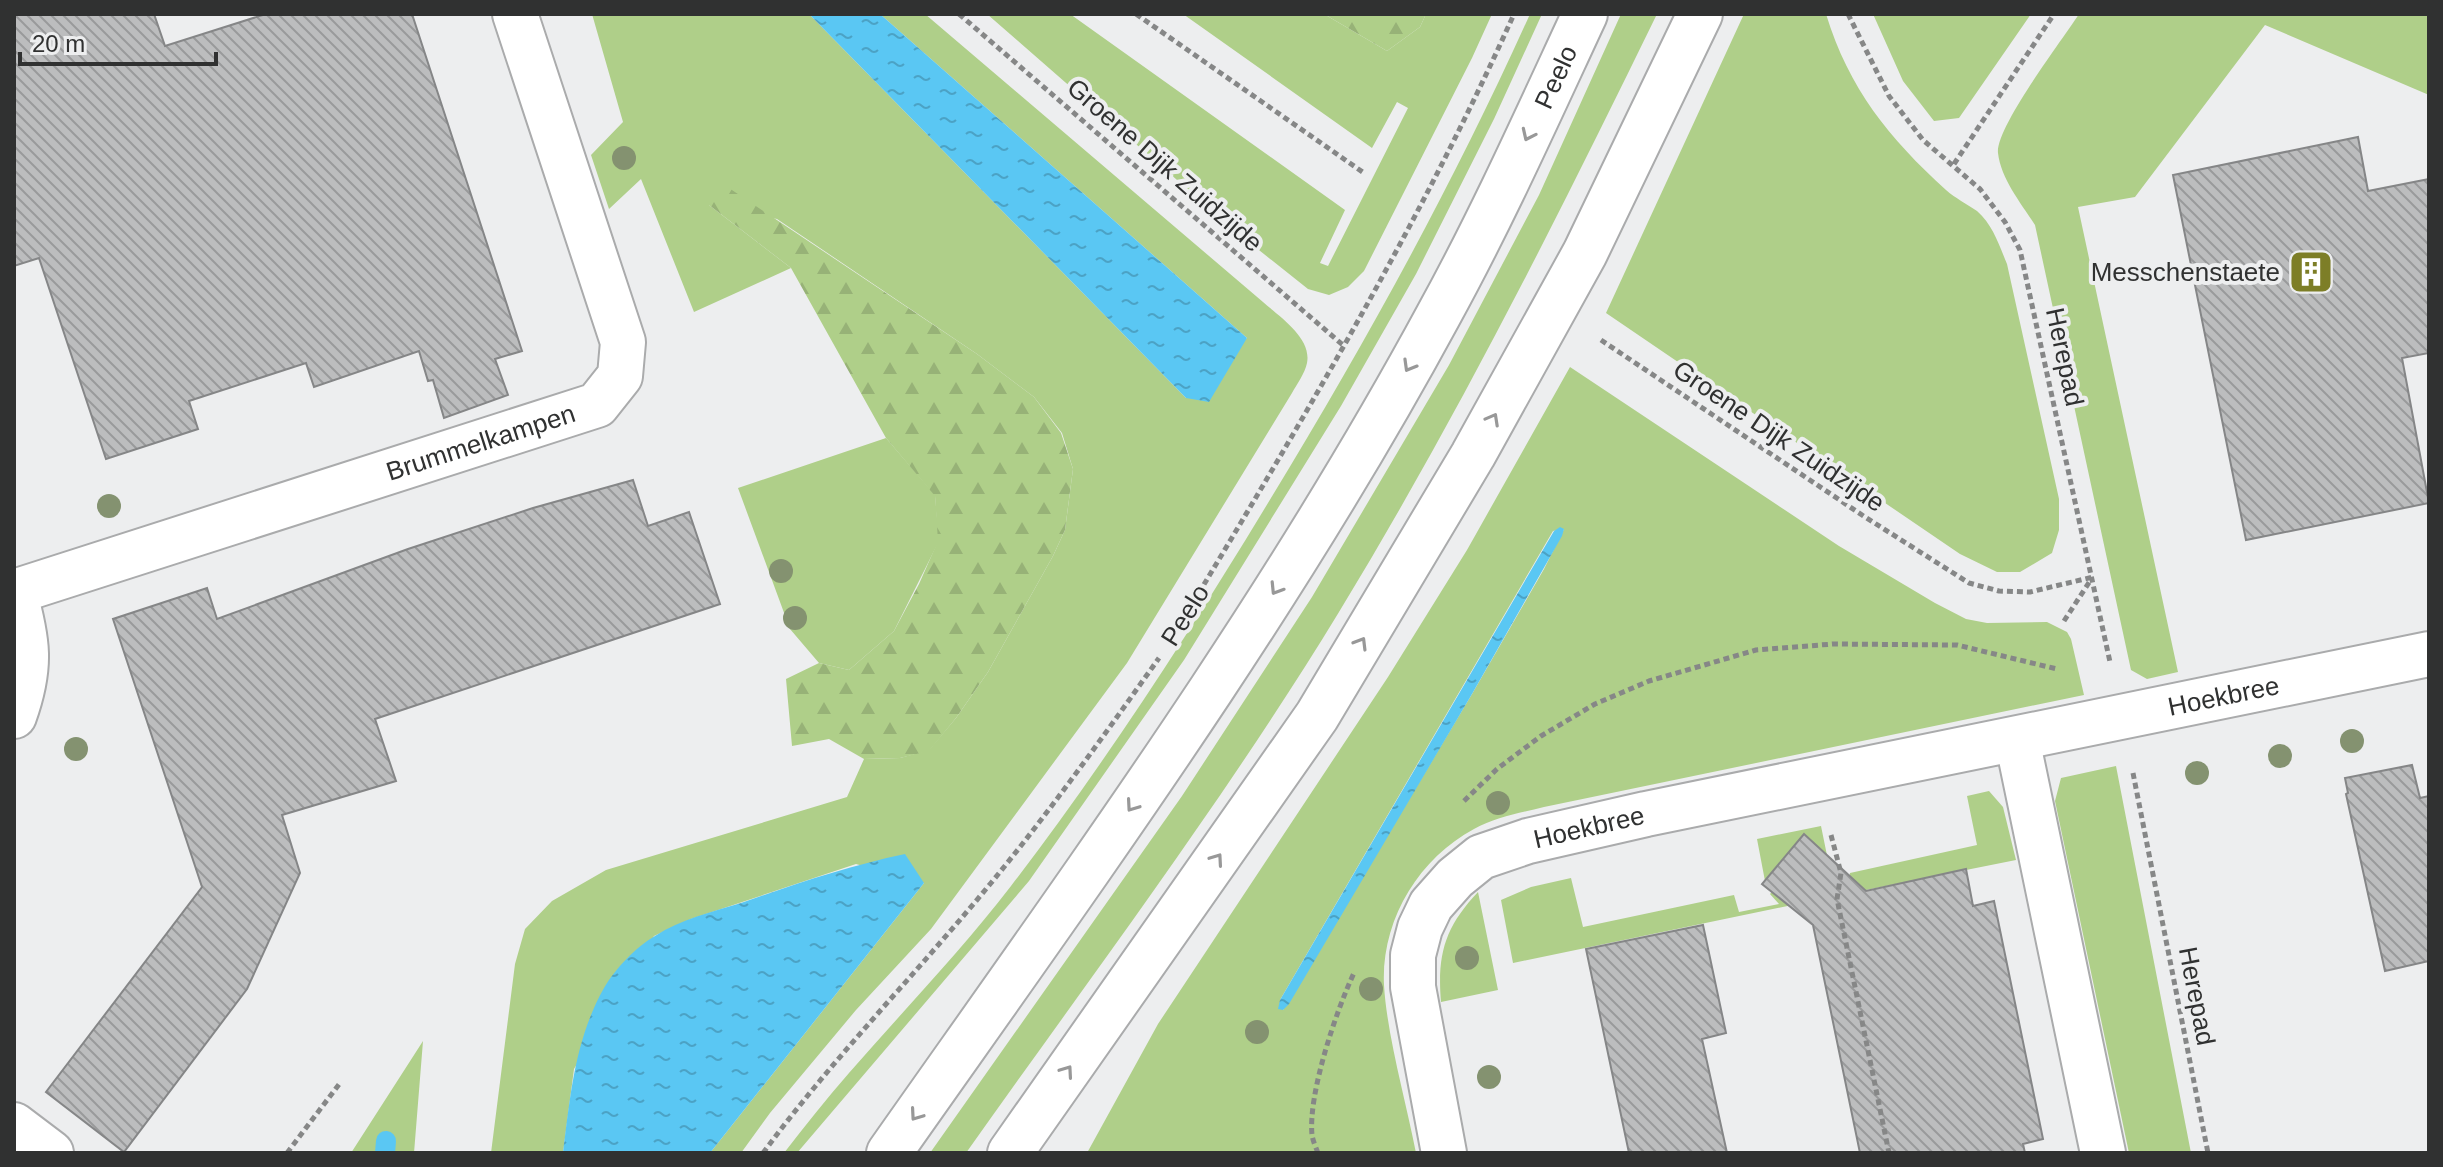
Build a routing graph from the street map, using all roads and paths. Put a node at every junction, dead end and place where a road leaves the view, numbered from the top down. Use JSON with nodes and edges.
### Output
{"nodes":[{"id":1,"x":515,"y":14,"type":"edge"},
{"id":2,"x":959,"y":14,"type":"edge"},
{"id":3,"x":1136,"y":14,"type":"edge"},
{"id":4,"x":1514,"y":14,"type":"edge"},
{"id":5,"x":1585,"y":14,"type":"edge"},
{"id":6,"x":1700,"y":14,"type":"edge"},
{"id":7,"x":1848,"y":14,"type":"edge"},
{"id":8,"x":2054,"y":14,"type":"edge"},
{"id":9,"x":1954,"y":164,"type":"junction"},
{"id":10,"x":1364,"y":173,"type":"dead end"},
{"id":11,"x":1596,"y":338,"type":"dead end"},
{"id":12,"x":1344,"y":346,"type":"junction"},
{"id":13,"x":2093,"y":577,"type":"junction"},
{"id":14,"x":14,"y":592,"type":"edge"},
{"id":15,"x":2064,"y":621,"type":"dead end"},
{"id":16,"x":1168,"y":644,"type":"dead end"},
{"id":17,"x":2429,"y":654,"type":"edge"},
{"id":18,"x":1159,"y":657,"type":"dead end"},
{"id":19,"x":14,"y":716,"type":"edge"},
{"id":20,"x":2120,"y":717,"type":"junction"},
{"id":21,"x":2017,"y":739,"type":"junction"},
{"id":22,"x":2132,"y":768,"type":"dead end"},
{"id":23,"x":1818,"y":779,"type":"junction"},
{"id":24,"x":340,"y":1083,"type":"dead end"},
{"id":25,"x":14,"y":1125,"type":"edge"},
{"id":26,"x":51,"y":1153,"type":"edge"},
{"id":27,"x":287,"y":1153,"type":"edge"},
{"id":28,"x":763,"y":1153,"type":"edge"},
{"id":29,"x":889,"y":1153,"type":"edge"},
{"id":30,"x":1010,"y":1153,"type":"edge"},
{"id":31,"x":1444,"y":1153,"type":"edge"},
{"id":32,"x":1889,"y":1153,"type":"edge"},
{"id":33,"x":2103,"y":1153,"type":"edge"},
{"id":34,"x":2208,"y":1153,"type":"edge"}],
"edges":[{"from":1,"to":14,"type":"street","name":"Brummelkampen"},
{"from":2,"to":12,"type":"path","name":"Groene Dijk Zuidzijde"},
{"from":3,"to":10,"type":"path"},
{"from":4,"to":12,"type":"path","name":"Peelo"},
{"from":5,"to":29,"type":"street","name":"Peelo","one_way":true},
{"from":30,"to":6,"type":"street","one_way":true},
{"from":7,"to":9,"type":"path","name":"Herepad"},
{"from":8,"to":9,"type":"path"},
{"from":9,"to":13,"type":"path","name":"Herepad"},
{"from":11,"to":13,"type":"path","name":"Groene Dijk Zuidzijde"},
{"from":12,"to":16,"type":"path","name":"Peelo"},
{"from":13,"to":15,"type":"path"},
{"from":13,"to":20,"type":"path","name":"Herepad"},
{"from":14,"to":19,"type":"street"},
{"from":17,"to":20,"type":"street","name":"Hoekbree"},
{"from":18,"to":28,"type":"path","name":"Peelo"},
{"from":20,"to":21,"type":"street","name":"Hoekbree"},
{"from":21,"to":23,"type":"street","name":"Hoekbree"},
{"from":21,"to":33,"type":"street"},
{"from":22,"to":34,"type":"path","name":"Herepad"},
{"from":23,"to":31,"type":"street","name":"Hoekbree"},
{"from":23,"to":32,"type":"path"},
{"from":24,"to":27,"type":"path"},
{"from":25,"to":26,"type":"street"}]}
